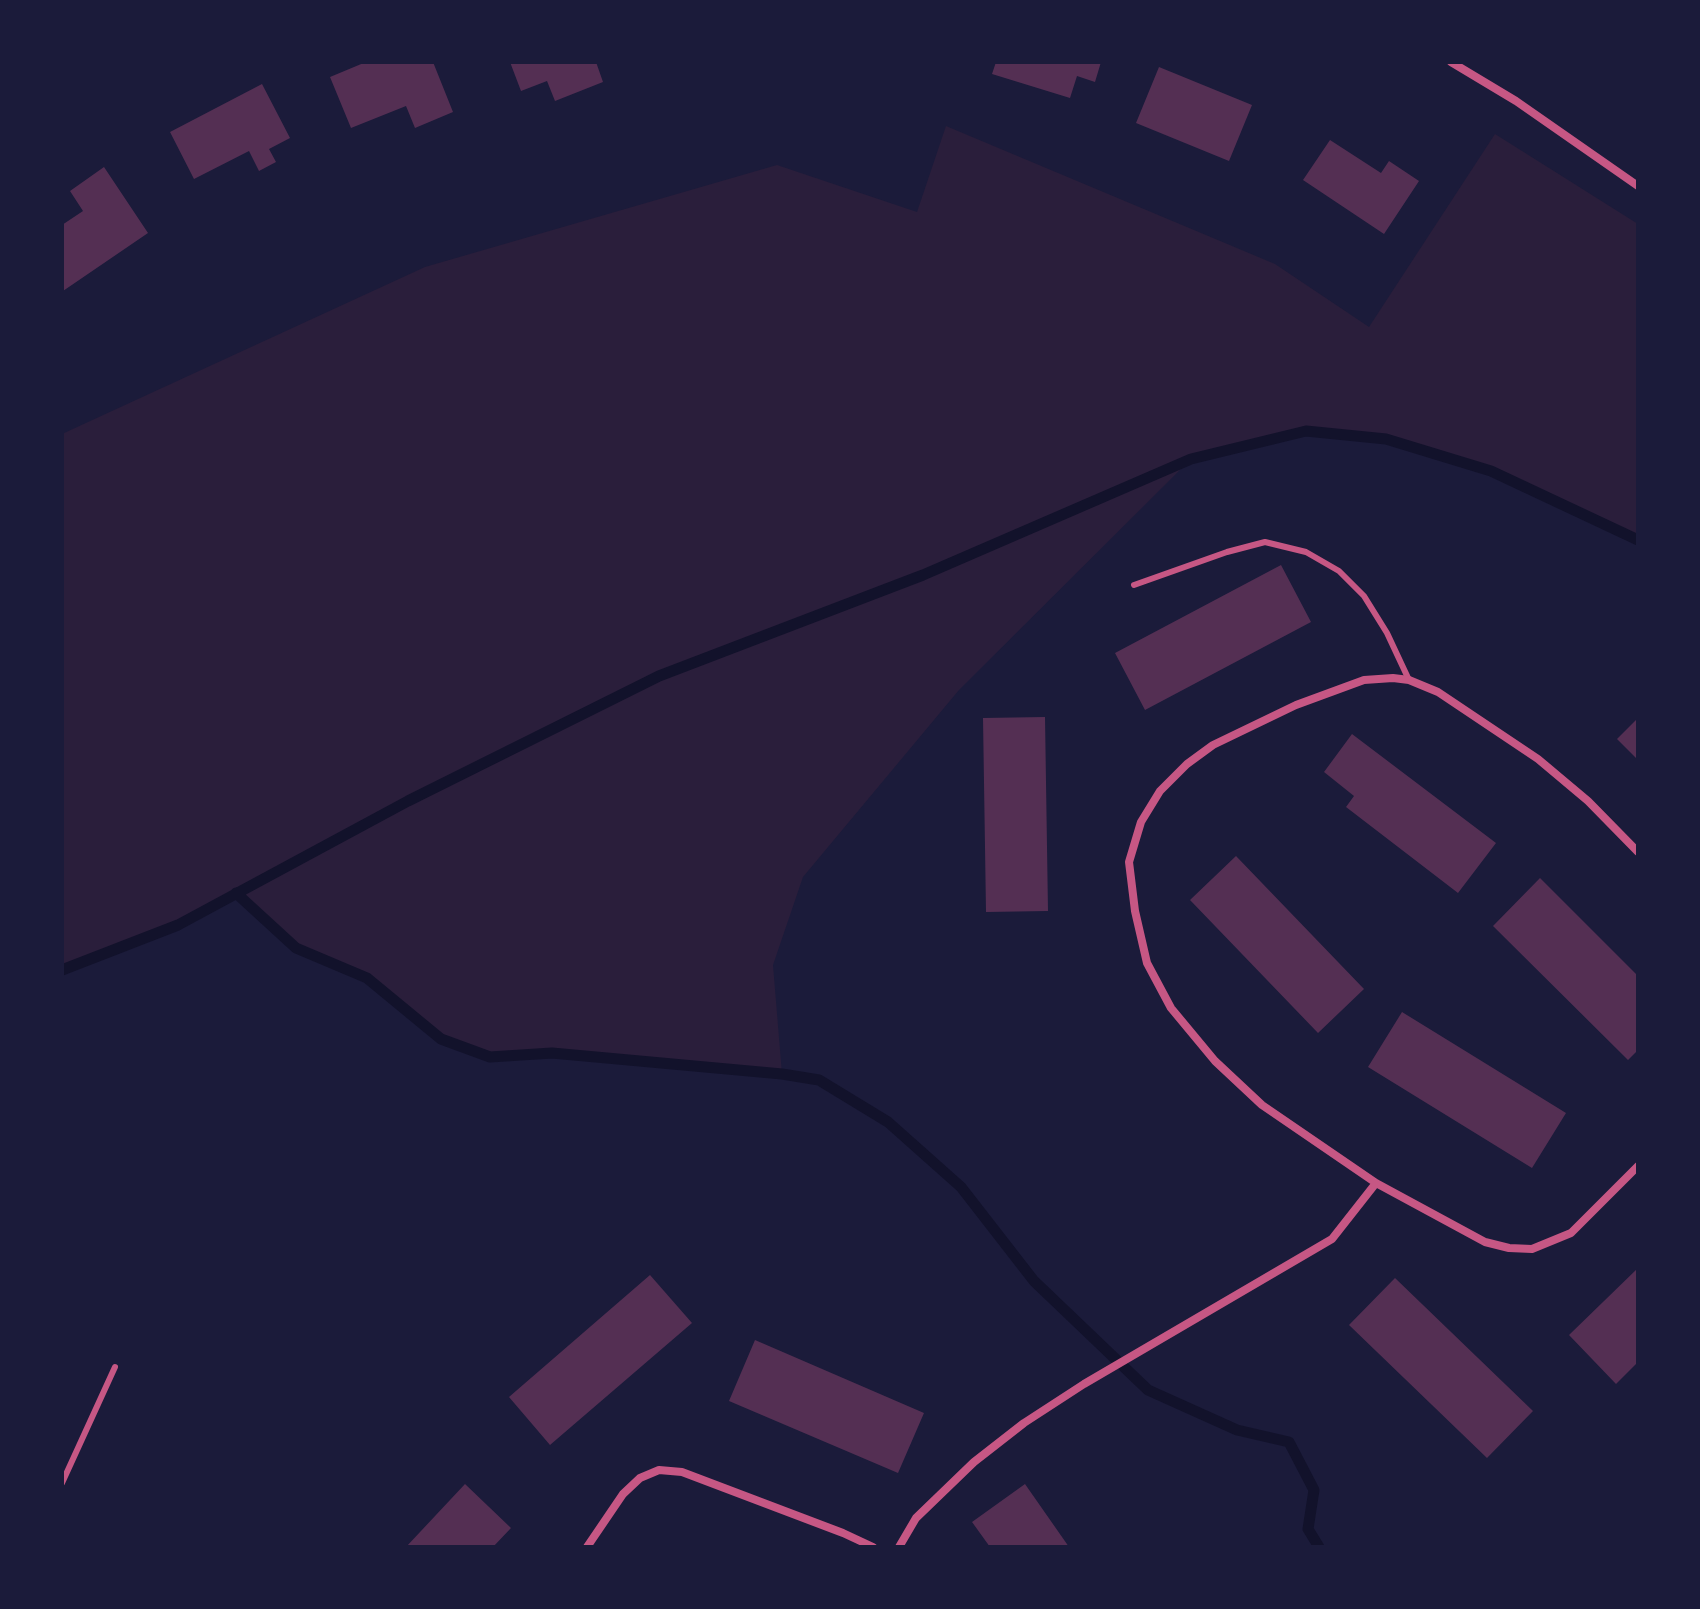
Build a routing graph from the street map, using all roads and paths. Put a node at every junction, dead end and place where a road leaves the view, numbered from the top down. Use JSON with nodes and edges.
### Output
{"nodes":[{"id":1,"x":1451,"y":62,"type":"edge"},
{"id":2,"x":1638,"y":186,"type":"edge"},
{"id":3,"x":1134,"y":585,"type":"dead end"},
{"id":4,"x":1409,"y":680,"type":"junction"},
{"id":5,"x":1638,"y":852,"type":"edge"},
{"id":6,"x":1638,"y":1166,"type":"edge"},
{"id":7,"x":1376,"y":1183,"type":"junction"},
{"id":8,"x":115,"y":1367,"type":"dead end"},
{"id":9,"x":62,"y":1483,"type":"edge"},
{"id":10,"x":587,"y":1547,"type":"edge"},
{"id":11,"x":873,"y":1547,"type":"edge"},
{"id":12,"x":899,"y":1547,"type":"edge"}],
"edges":[{"from":1,"to":2,"type":"street"},
{"from":3,"to":4,"type":"lane"},
{"from":4,"to":5,"type":"street"},
{"from":4,"to":7,"type":"street"},
{"from":6,"to":7,"type":"street"},
{"from":7,"to":12,"type":"street"},
{"from":8,"to":9,"type":"lane"},
{"from":10,"to":11,"type":"street"}]}
